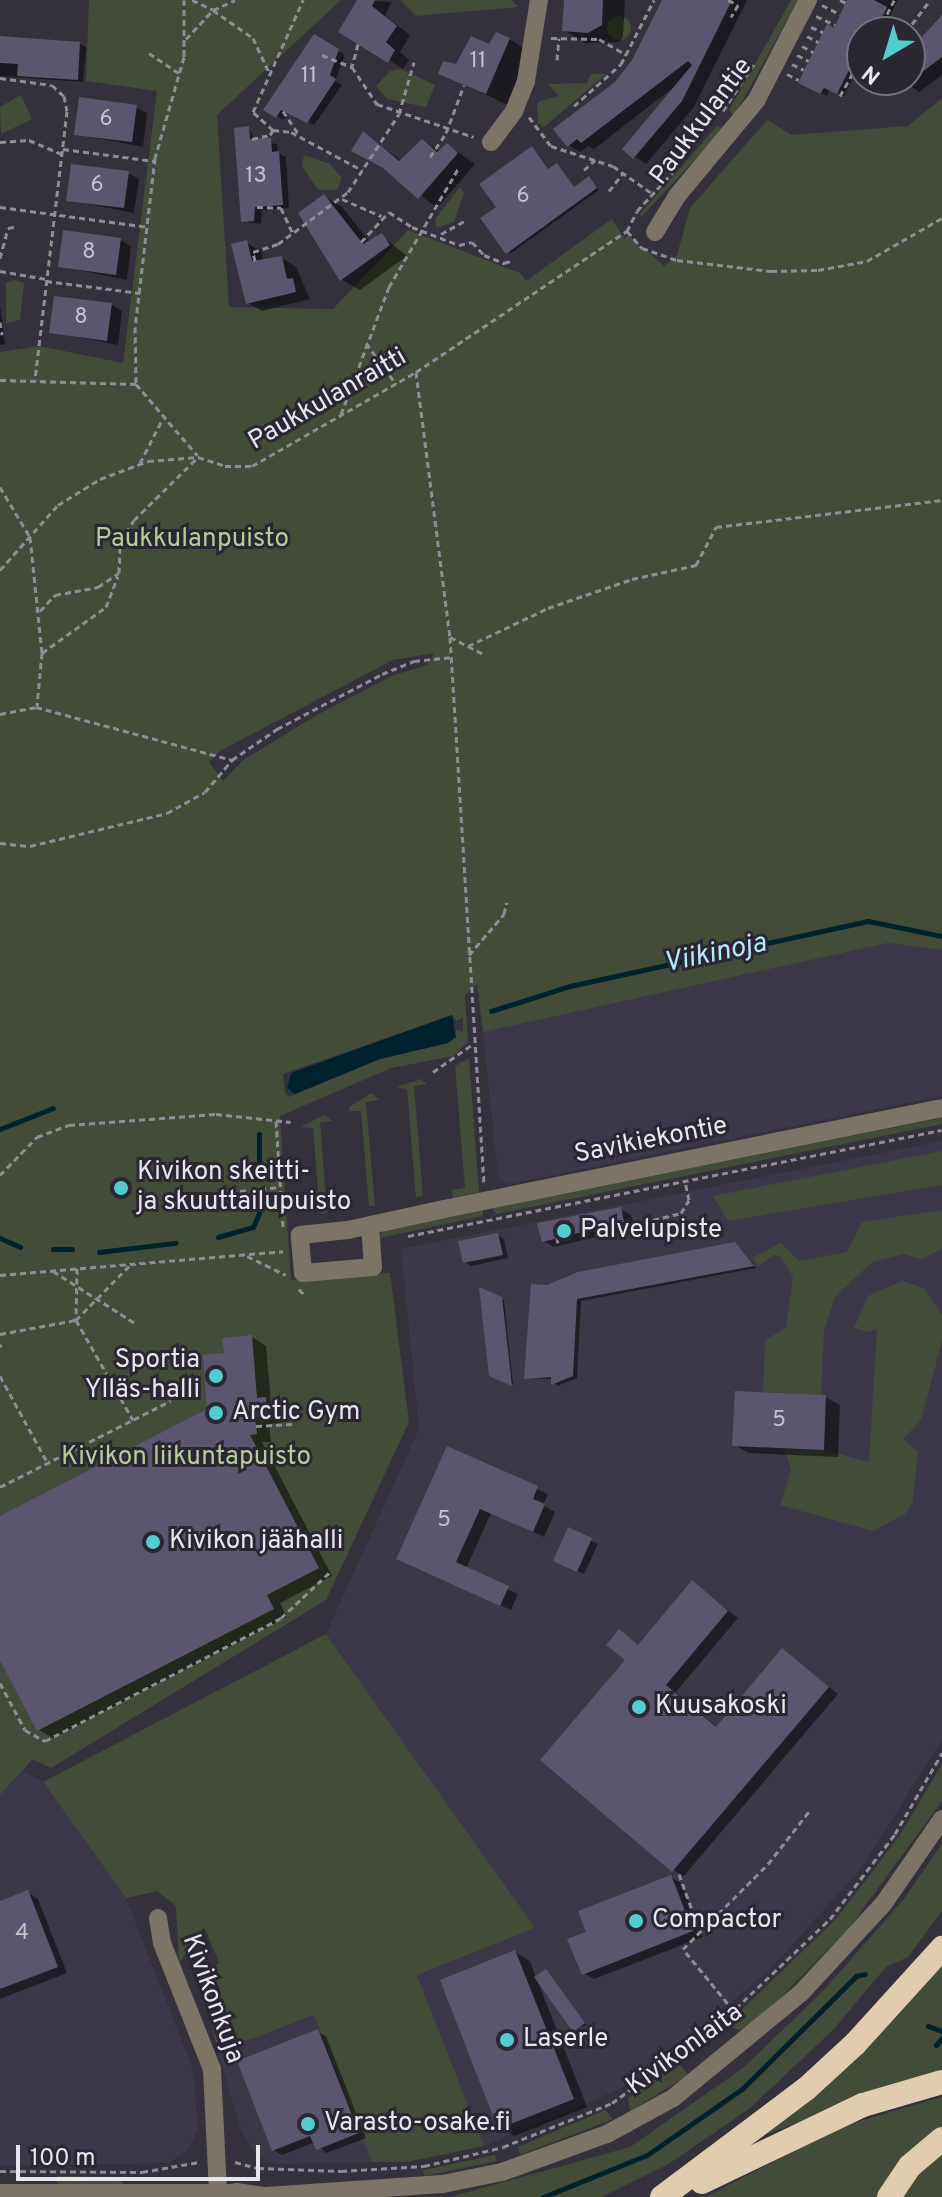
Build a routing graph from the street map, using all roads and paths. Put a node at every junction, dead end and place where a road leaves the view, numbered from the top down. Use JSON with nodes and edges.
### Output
{"nodes":[{"id":1,"x":184,"y":0,"type":"edge"},
{"id":2,"x":192,"y":0,"type":"edge"},
{"id":3,"x":235,"y":0,"type":"edge"},
{"id":4,"x":303,"y":0,"type":"edge"},
{"id":5,"x":539,"y":0,"type":"edge"},
{"id":6,"x":654,"y":0,"type":"edge"},
{"id":7,"x":728,"y":0,"type":"edge"},
{"id":8,"x":840,"y":0,"type":"edge"},
{"id":9,"x":846,"y":3,"type":"dead end"},
{"id":10,"x":813,"y":6,"type":"edge"},
{"id":11,"x":213,"y":10,"type":"junction"},
{"id":12,"x":840,"y":14,"type":"dead end"},
{"id":13,"x":731,"y":17,"type":"dead end"},
{"id":14,"x":835,"y":25,"type":"dead end"},
{"id":15,"x":816,"y":29,"type":"dead end"},
{"id":16,"x":823,"y":32,"type":"dead end"},
{"id":17,"x":548,"y":38,"type":"dead end"},
{"id":18,"x":559,"y":38,"type":"junction"},
{"id":19,"x":811,"y":38,"type":"dead end"},
{"id":20,"x":186,"y":39,"type":"junction"},
{"id":21,"x":818,"y":42,"type":"dead end"},
{"id":22,"x":358,"y":44,"type":"dead end"},
{"id":23,"x":806,"y":48,"type":"dead end"},
{"id":24,"x":761,"y":52,"type":"dead end"},
{"id":25,"x":813,"y":52,"type":"dead end"},
{"id":26,"x":149,"y":53,"type":"dead end"},
{"id":27,"x":322,"y":55,"type":"dead end"},
{"id":28,"x":627,"y":55,"type":"junction"},
{"id":29,"x":801,"y":57,"type":"dead end"},
{"id":30,"x":557,"y":60,"type":"dead end"},
{"id":31,"x":809,"y":61,"type":"dead end"},
{"id":32,"x":414,"y":62,"type":"dead end"},
{"id":33,"x":796,"y":66,"type":"dead end"},
{"id":34,"x":352,"y":67,"type":"junction"},
{"id":35,"x":804,"y":70,"type":"dead end"},
{"id":36,"x":179,"y":73,"type":"junction"},
{"id":37,"x":269,"y":74,"type":"junction"},
{"id":38,"x":791,"y":76,"type":"dead end"},
{"id":39,"x":0,"y":78,"type":"edge"},
{"id":40,"x":799,"y":80,"type":"dead end"},
{"id":41,"x":464,"y":85,"type":"dead end"},
{"id":42,"x":846,"y":85,"type":"edge"},
{"id":43,"x":840,"y":96,"type":"dead end"},
{"id":44,"x":574,"y":106,"type":"dead end"},
{"id":45,"x":530,"y":108,"type":"dead end"},
{"id":46,"x":283,"y":111,"type":"dead end"},
{"id":47,"x":399,"y":114,"type":"junction"},
{"id":48,"x":718,"y":117,"type":"dead end"},
{"id":49,"x":447,"y":127,"type":"junction"},
{"id":50,"x":273,"y":130,"type":"junction"},
{"id":51,"x":299,"y":135,"type":"junction"},
{"id":52,"x":252,"y":139,"type":"dead end"},
{"id":53,"x":484,"y":140,"type":"joint"},
{"id":54,"x":0,"y":142,"type":"edge"},
{"id":55,"x":62,"y":152,"type":"junction"},
{"id":56,"x":430,"y":157,"type":"dead end"},
{"id":57,"x":595,"y":160,"type":"junction"},
{"id":58,"x":684,"y":160,"type":"dead end"},
{"id":59,"x":155,"y":161,"type":"junction"},
{"id":60,"x":459,"y":167,"type":"dead end"},
{"id":61,"x":362,"y":170,"type":"junction"},
{"id":62,"x":584,"y":170,"type":"dead end"},
{"id":63,"x":623,"y":172,"type":"junction"},
{"id":64,"x":337,"y":190,"type":"dead end"},
{"id":65,"x":609,"y":191,"type":"dead end"},
{"id":66,"x":653,"y":194,"type":"junction"},
{"id":67,"x":343,"y":198,"type":"junction"},
{"id":68,"x":0,"y":207,"type":"edge"},
{"id":69,"x":257,"y":207,"type":"dead end"},
{"id":70,"x":54,"y":215,"type":"junction"},
{"id":71,"x":381,"y":216,"type":"junction"},
{"id":72,"x":942,"y":218,"type":"edge"},
{"id":73,"x":464,"y":221,"type":"dead end"},
{"id":74,"x":14,"y":227,"type":"dead end"},
{"id":75,"x":149,"y":227,"type":"junction"},
{"id":76,"x":421,"y":230,"type":"junction"},
{"id":77,"x":655,"y":232,"type":"dead end"},
{"id":78,"x":293,"y":234,"type":"junction"},
{"id":79,"x":441,"y":234,"type":"junction"},
{"id":80,"x":361,"y":242,"type":"dead end"},
{"id":81,"x":668,"y":254,"type":"dead end"},
{"id":82,"x":0,"y":258,"type":"edge"},
{"id":83,"x":255,"y":261,"type":"dead end"},
{"id":84,"x":511,"y":261,"type":"dead end"},
{"id":85,"x":0,"y":271,"type":"edge"},
{"id":86,"x":46,"y":280,"type":"junction"},
{"id":87,"x":140,"y":293,"type":"junction"},
{"id":88,"x":0,"y":322,"type":"edge"},
{"id":89,"x":2,"y":335,"type":"edge"},
{"id":90,"x":366,"y":343,"type":"junction"},
{"id":91,"x":416,"y":372,"type":"junction"},
{"id":92,"x":0,"y":380,"type":"edge"},
{"id":93,"x":35,"y":380,"type":"junction"},
{"id":94,"x":136,"y":384,"type":"junction"},
{"id":95,"x":396,"y":384,"type":"junction"},
{"id":96,"x":340,"y":416,"type":"junction"},
{"id":97,"x":162,"y":420,"type":"junction"},
{"id":98,"x":198,"y":457,"type":"junction"},
{"id":99,"x":140,"y":463,"type":"junction"},
{"id":100,"x":0,"y":487,"type":"edge"},
{"id":101,"x":942,"y":500,"type":"edge"},
{"id":102,"x":30,"y":537,"type":"junction"},
{"id":103,"x":1,"y":569,"type":"edge"},
{"id":104,"x":119,"y":573,"type":"junction"},
{"id":105,"x":40,"y":611,"type":"junction"},
{"id":106,"x":450,"y":637,"type":"junction"},
{"id":107,"x":468,"y":646,"type":"junction"},
{"id":108,"x":42,"y":653,"type":"junction"},
{"id":109,"x":482,"y":653,"type":"dead end"},
{"id":110,"x":450,"y":657,"type":"junction"},
{"id":111,"x":36,"y":707,"type":"junction"},
{"id":112,"x":0,"y":714,"type":"edge"},
{"id":113,"x":232,"y":760,"type":"junction"},
{"id":114,"x":0,"y":843,"type":"edge"},
{"id":115,"x":507,"y":902,"type":"dead end"},
{"id":116,"x":469,"y":955,"type":"junction"},
{"id":117,"x":473,"y":1044,"type":"junction"},
{"id":118,"x":433,"y":1072,"type":"dead end"},
{"id":119,"x":942,"y":1108,"type":"edge"},
{"id":120,"x":276,"y":1121,"type":"junction"},
{"id":121,"x":291,"y":1122,"type":"dead end"},
{"id":122,"x":942,"y":1130,"type":"edge"},
{"id":123,"x":2,"y":1174,"type":"edge"},
{"id":124,"x":685,"y":1181,"type":"junction"},
{"id":125,"x":281,"y":1187,"type":"junction"},
{"id":126,"x":240,"y":1191,"type":"dead end"},
{"id":127,"x":485,"y":1191,"type":"dead end"},
{"id":128,"x":370,"y":1225,"type":"dead end"},
{"id":129,"x":624,"y":1227,"type":"dead end"},
{"id":130,"x":397,"y":1238,"type":"dead end"},
{"id":131,"x":243,"y":1254,"type":"junction"},
{"id":132,"x":131,"y":1264,"type":"junction"},
{"id":133,"x":77,"y":1268,"type":"junction"},
{"id":134,"x":53,"y":1271,"type":"junction"},
{"id":135,"x":0,"y":1275,"type":"edge"},
{"id":136,"x":77,"y":1286,"type":"junction"},
{"id":137,"x":305,"y":1296,"type":"dead end"},
{"id":138,"x":97,"y":1300,"type":"junction"},
{"id":139,"x":76,"y":1320,"type":"junction"},
{"id":140,"x":135,"y":1323,"type":"dead end"},
{"id":141,"x":15,"y":1331,"type":"junction"},
{"id":142,"x":0,"y":1334,"type":"edge"},
{"id":143,"x":17,"y":1337,"type":"dead end"},
{"id":144,"x":0,"y":1376,"type":"edge"},
{"id":145,"x":170,"y":1401,"type":"dead end"},
{"id":146,"x":133,"y":1420,"type":"junction"},
{"id":147,"x":292,"y":1424,"type":"dead end"},
{"id":148,"x":256,"y":1426,"type":"dead end"},
{"id":149,"x":47,"y":1462,"type":"junction"},
{"id":150,"x":0,"y":1487,"type":"edge"},
{"id":151,"x":330,"y":1572,"type":"dead end"},
{"id":152,"x":0,"y":1683,"type":"edge"},
{"id":153,"x":942,"y":1753,"type":"edge"},
{"id":154,"x":810,"y":1810,"type":"dead end"},
{"id":155,"x":942,"y":1819,"type":"edge"},
{"id":156,"x":679,"y":1874,"type":"dead end"},
{"id":157,"x":158,"y":1918,"type":"dead end"},
{"id":158,"x":700,"y":1932,"type":"junction"},
{"id":159,"x":942,"y":1948,"type":"edge"},
{"id":160,"x":734,"y":2011,"type":"junction"},
{"id":161,"x":942,"y":2082,"type":"edge"},
{"id":162,"x":942,"y":2139,"type":"edge"},
{"id":163,"x":199,"y":2162,"type":"dead end"},
{"id":164,"x":235,"y":2162,"type":"dead end"},
{"id":165,"x":0,"y":2171,"type":"edge"},
{"id":166,"x":0,"y":2193,"type":"edge"},
{"id":167,"x":227,"y":2193,"type":"junction"},
{"id":168,"x":662,"y":2197,"type":"edge"},
{"id":169,"x":672,"y":2197,"type":"edge"},
{"id":170,"x":889,"y":2197,"type":"edge"}],
"edges":[{"from":1,"to":20,"type":"path"},
{"from":2,"to":11,"type":"path"},
{"from":3,"to":11,"type":"path"},
{"from":4,"to":37,"type":"path"},
{"from":5,"to":53,"type":"street"},
{"from":6,"to":28,"type":"path"},
{"from":7,"to":13,"type":"path"},
{"from":8,"to":9,"type":"path"},
{"from":10,"to":12,"type":"path"},
{"from":10,"to":14,"type":"path"},
{"from":10,"to":77,"type":"street","name":"Paukkulantie"},
{"from":11,"to":20,"type":"path"},
{"from":11,"to":37,"type":"path"},
{"from":15,"to":16,"type":"path"},
{"from":17,"to":18,"type":"path"},
{"from":18,"to":28,"type":"path"},
{"from":18,"to":30,"type":"path"},
{"from":19,"to":21,"type":"path"},
{"from":20,"to":36,"type":"path"},
{"from":22,"to":34,"type":"path"},
{"from":23,"to":25,"type":"path"},
{"from":24,"to":48,"type":"path"},
{"from":26,"to":36,"type":"path"},
{"from":27,"to":34,"type":"path"},
{"from":28,"to":44,"type":"path"},
{"from":29,"to":31,"type":"path"},
{"from":32,"to":47,"type":"path"},
{"from":33,"to":35,"type":"path"},
{"from":34,"to":47,"type":"path"},
{"from":36,"to":59,"type":"path"},
{"from":37,"to":50,"type":"path"},
{"from":38,"to":40,"type":"path"},
{"from":39,"to":55,"type":"path"},
{"from":41,"to":49,"type":"path"},
{"from":42,"to":43,"type":"path"},
{"from":45,"to":57,"type":"path"},
{"from":46,"to":51,"type":"path"},
{"from":47,"to":49,"type":"path"},
{"from":47,"to":61,"type":"path"},
{"from":49,"to":53,"type":"path"},
{"from":49,"to":56,"type":"path"},
{"from":50,"to":51,"type":"path"},
{"from":50,"to":52,"type":"path"},
{"from":51,"to":61,"type":"path"},
{"from":54,"to":55,"type":"path"},
{"from":55,"to":59,"type":"path"},
{"from":55,"to":70,"type":"path"},
{"from":57,"to":62,"type":"path"},
{"from":57,"to":63,"type":"path"},
{"from":58,"to":66,"type":"path"},
{"from":59,"to":75,"type":"path"},
{"from":60,"to":76,"type":"path"},
{"from":61,"to":67,"type":"path"},
{"from":63,"to":65,"type":"path"},
{"from":63,"to":66,"type":"path"},
{"from":64,"to":67,"type":"path"},
{"from":66,"to":91,"type":"path","name":"Paukkulanraitti"},
{"from":67,"to":71,"type":"path"},
{"from":67,"to":78,"type":"path"},
{"from":68,"to":70,"type":"path"},
{"from":69,"to":78,"type":"path"},
{"from":70,"to":75,"type":"path"},
{"from":70,"to":86,"type":"path"},
{"from":71,"to":76,"type":"path"},
{"from":71,"to":80,"type":"path"},
{"from":72,"to":81,"type":"path"},
{"from":73,"to":79,"type":"path"},
{"from":74,"to":82,"type":"path"},
{"from":75,"to":87,"type":"path"},
{"from":76,"to":79,"type":"path"},
{"from":76,"to":90,"type":"path"},
{"from":78,"to":83,"type":"path"},
{"from":79,"to":84,"type":"path"},
{"from":85,"to":86,"type":"path"},
{"from":86,"to":87,"type":"path"},
{"from":86,"to":93,"type":"path"},
{"from":87,"to":94,"type":"path"},
{"from":88,"to":89,"type":"path"},
{"from":90,"to":95,"type":"path"},
{"from":90,"to":96,"type":"path"},
{"from":91,"to":95,"type":"path","name":"Paukkulanraitti"},
{"from":91,"to":106,"type":"path"},
{"from":92,"to":93,"type":"path"},
{"from":93,"to":94,"type":"path"},
{"from":94,"to":97,"type":"path"},
{"from":95,"to":96,"type":"path","name":"Paukkulanraitti"},
{"from":96,"to":98,"type":"path","name":"Paukkulanraitti"},
{"from":97,"to":98,"type":"path"},
{"from":97,"to":99,"type":"path"},
{"from":98,"to":99,"type":"path","name":"Paukkulanraitti"},
{"from":98,"to":104,"type":"path"},
{"from":99,"to":102,"type":"path","name":"Paukkulanraitti"},
{"from":100,"to":102,"type":"path"},
{"from":101,"to":107,"type":"path"},
{"from":102,"to":103,"type":"path","name":"Paukkulanraitti"},
{"from":102,"to":105,"type":"path"},
{"from":104,"to":105,"type":"path"},
{"from":104,"to":108,"type":"path"},
{"from":105,"to":108,"type":"path"},
{"from":106,"to":107,"type":"path"},
{"from":106,"to":110,"type":"path"},
{"from":107,"to":109,"type":"path"},
{"from":108,"to":111,"type":"path"},
{"from":110,"to":113,"type":"path"},
{"from":110,"to":116,"type":"path"},
{"from":111,"to":112,"type":"path"},
{"from":111,"to":113,"type":"path"},
{"from":113,"to":114,"type":"path"},
{"from":115,"to":116,"type":"path"},
{"from":116,"to":117,"type":"path"},
{"from":117,"to":118,"type":"path"},
{"from":117,"to":127,"type":"path"},
{"from":119,"to":128,"type":"street","name":"Savikiekontie"},
{"from":120,"to":121,"type":"path"},
{"from":120,"to":123,"type":"path"},
{"from":120,"to":125,"type":"path"},
{"from":122,"to":124,"type":"path"},
{"from":124,"to":129,"type":"path"},
{"from":124,"to":130,"type":"path"},
{"from":125,"to":126,"type":"path"},
{"from":125,"to":131,"type":"path"},
{"from":131,"to":132,"type":"path"},
{"from":131,"to":137,"type":"path"},
{"from":132,"to":133,"type":"path"},
{"from":132,"to":138,"type":"path"},
{"from":133,"to":134,"type":"path"},
{"from":133,"to":136,"type":"path"},
{"from":134,"to":135,"type":"path"},
{"from":134,"to":136,"type":"path"},
{"from":136,"to":138,"type":"path"},
{"from":136,"to":139,"type":"path"},
{"from":138,"to":139,"type":"path"},
{"from":138,"to":140,"type":"path"},
{"from":139,"to":141,"type":"path"},
{"from":139,"to":146,"type":"path"},
{"from":141,"to":142,"type":"path"},
{"from":141,"to":143,"type":"path"},
{"from":144,"to":149,"type":"path"},
{"from":145,"to":146,"type":"path"},
{"from":146,"to":149,"type":"path"},
{"from":147,"to":148,"type":"path"},
{"from":149,"to":150,"type":"path"},
{"from":151,"to":152,"type":"path"},
{"from":153,"to":160,"type":"path"},
{"from":154,"to":158,"type":"path"},
{"from":155,"to":167,"type":"street","name":"Kivikonlaita"},
{"from":156,"to":158,"type":"path"},
{"from":157,"to":167,"type":"street","name":"Kivikonkuja"},
{"from":158,"to":160,"type":"path"},
{"from":159,"to":168,"type":"highway"},
{"from":160,"to":164,"type":"path"},
{"from":161,"to":169,"type":"highway"},
{"from":162,"to":170,"type":"highway"},
{"from":163,"to":165,"type":"path"},
{"from":166,"to":167,"type":"street","name":"Kivikonlaita"}]}
